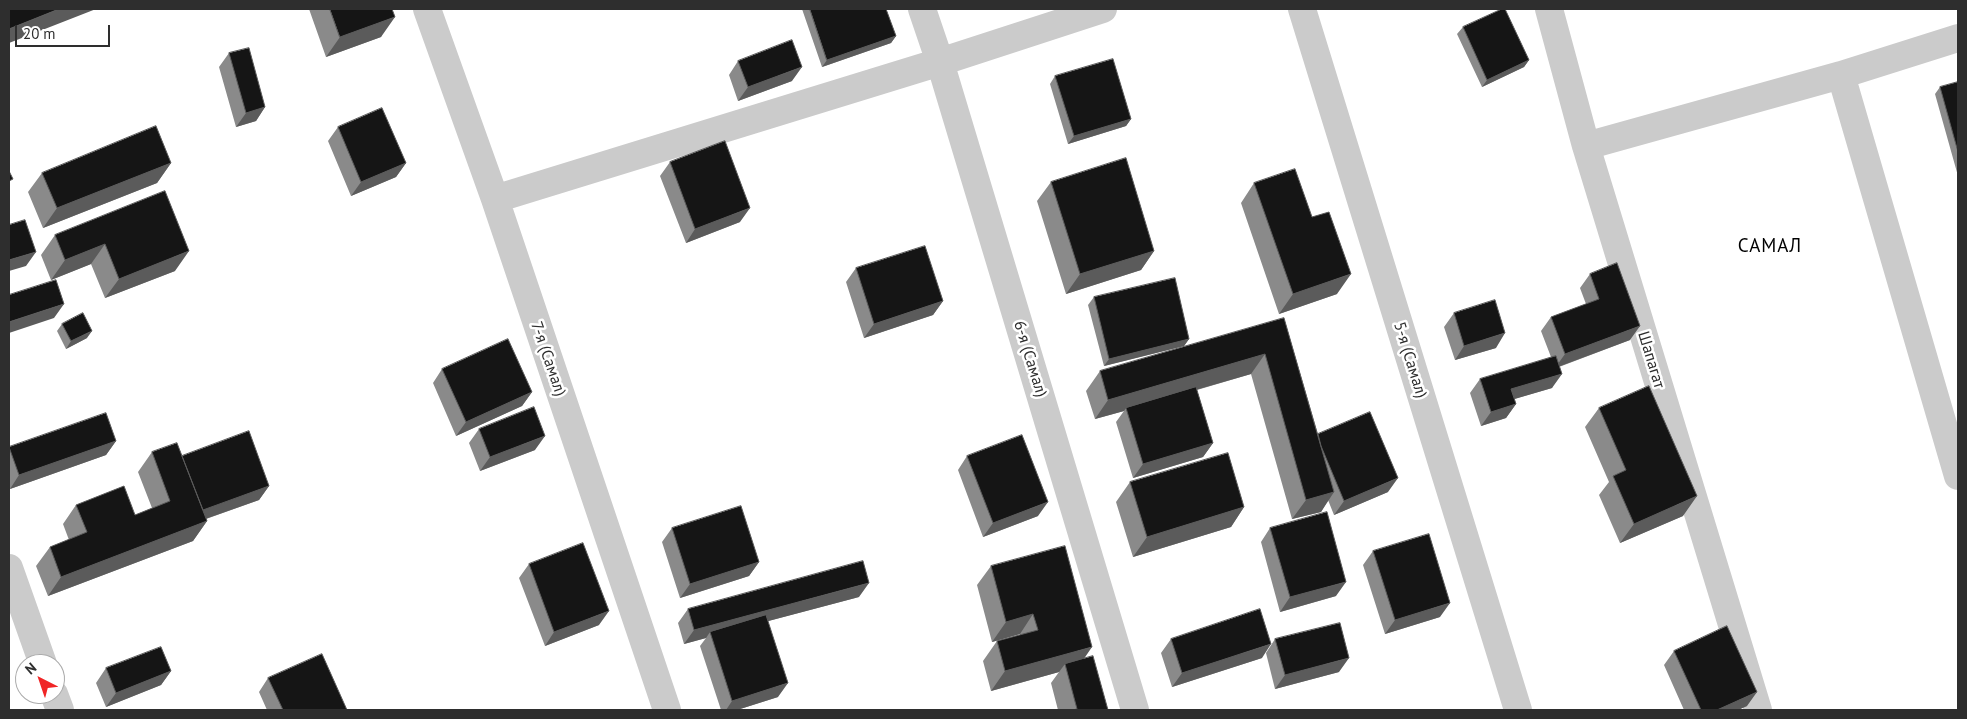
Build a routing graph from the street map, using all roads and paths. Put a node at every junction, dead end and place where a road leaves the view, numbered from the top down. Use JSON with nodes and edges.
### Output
{"nodes":[{"id":1,"x":427,"y":9,"type":"edge"},
{"id":2,"x":922,"y":9,"type":"edge"},
{"id":3,"x":1103,"y":9,"type":"edge"},
{"id":4,"x":1302,"y":9,"type":"edge"},
{"id":5,"x":1549,"y":9,"type":"edge"},
{"id":6,"x":1958,"y":38,"type":"edge"},
{"id":7,"x":940,"y":62,"type":"junction"},
{"id":8,"x":1841,"y":75,"type":"junction"},
{"id":9,"x":1586,"y":146,"type":"junction"},
{"id":10,"x":495,"y":199,"type":"junction"},
{"id":11,"x":1958,"y":476,"type":"edge"},
{"id":12,"x":9,"y":568,"type":"edge"},
{"id":13,"x":39,"y":654,"type":"edge"},
{"id":14,"x":667,"y":710,"type":"edge"},
{"id":15,"x":1135,"y":710,"type":"edge"},
{"id":16,"x":1518,"y":710,"type":"edge"},
{"id":17,"x":1758,"y":710,"type":"edge"}],
"edges":[{"from":1,"to":10,"type":"street","name":"7-я (Самал)"},
{"from":2,"to":7,"type":"street","name":"6-я (Самал)"},
{"from":3,"to":7,"type":"street"},
{"from":4,"to":16,"type":"street","name":"5-я (Самал)"},
{"from":5,"to":9,"type":"street","name":"Шапагат"},
{"from":6,"to":8,"type":"street"},
{"from":7,"to":10,"type":"street"},
{"from":7,"to":15,"type":"street","name":"6-я (Самал)"},
{"from":8,"to":9,"type":"street"},
{"from":8,"to":11,"type":"street"},
{"from":9,"to":17,"type":"street","name":"Шапагат"},
{"from":10,"to":14,"type":"street","name":"7-я (Самал)"},
{"from":12,"to":13,"type":"street"}]}
